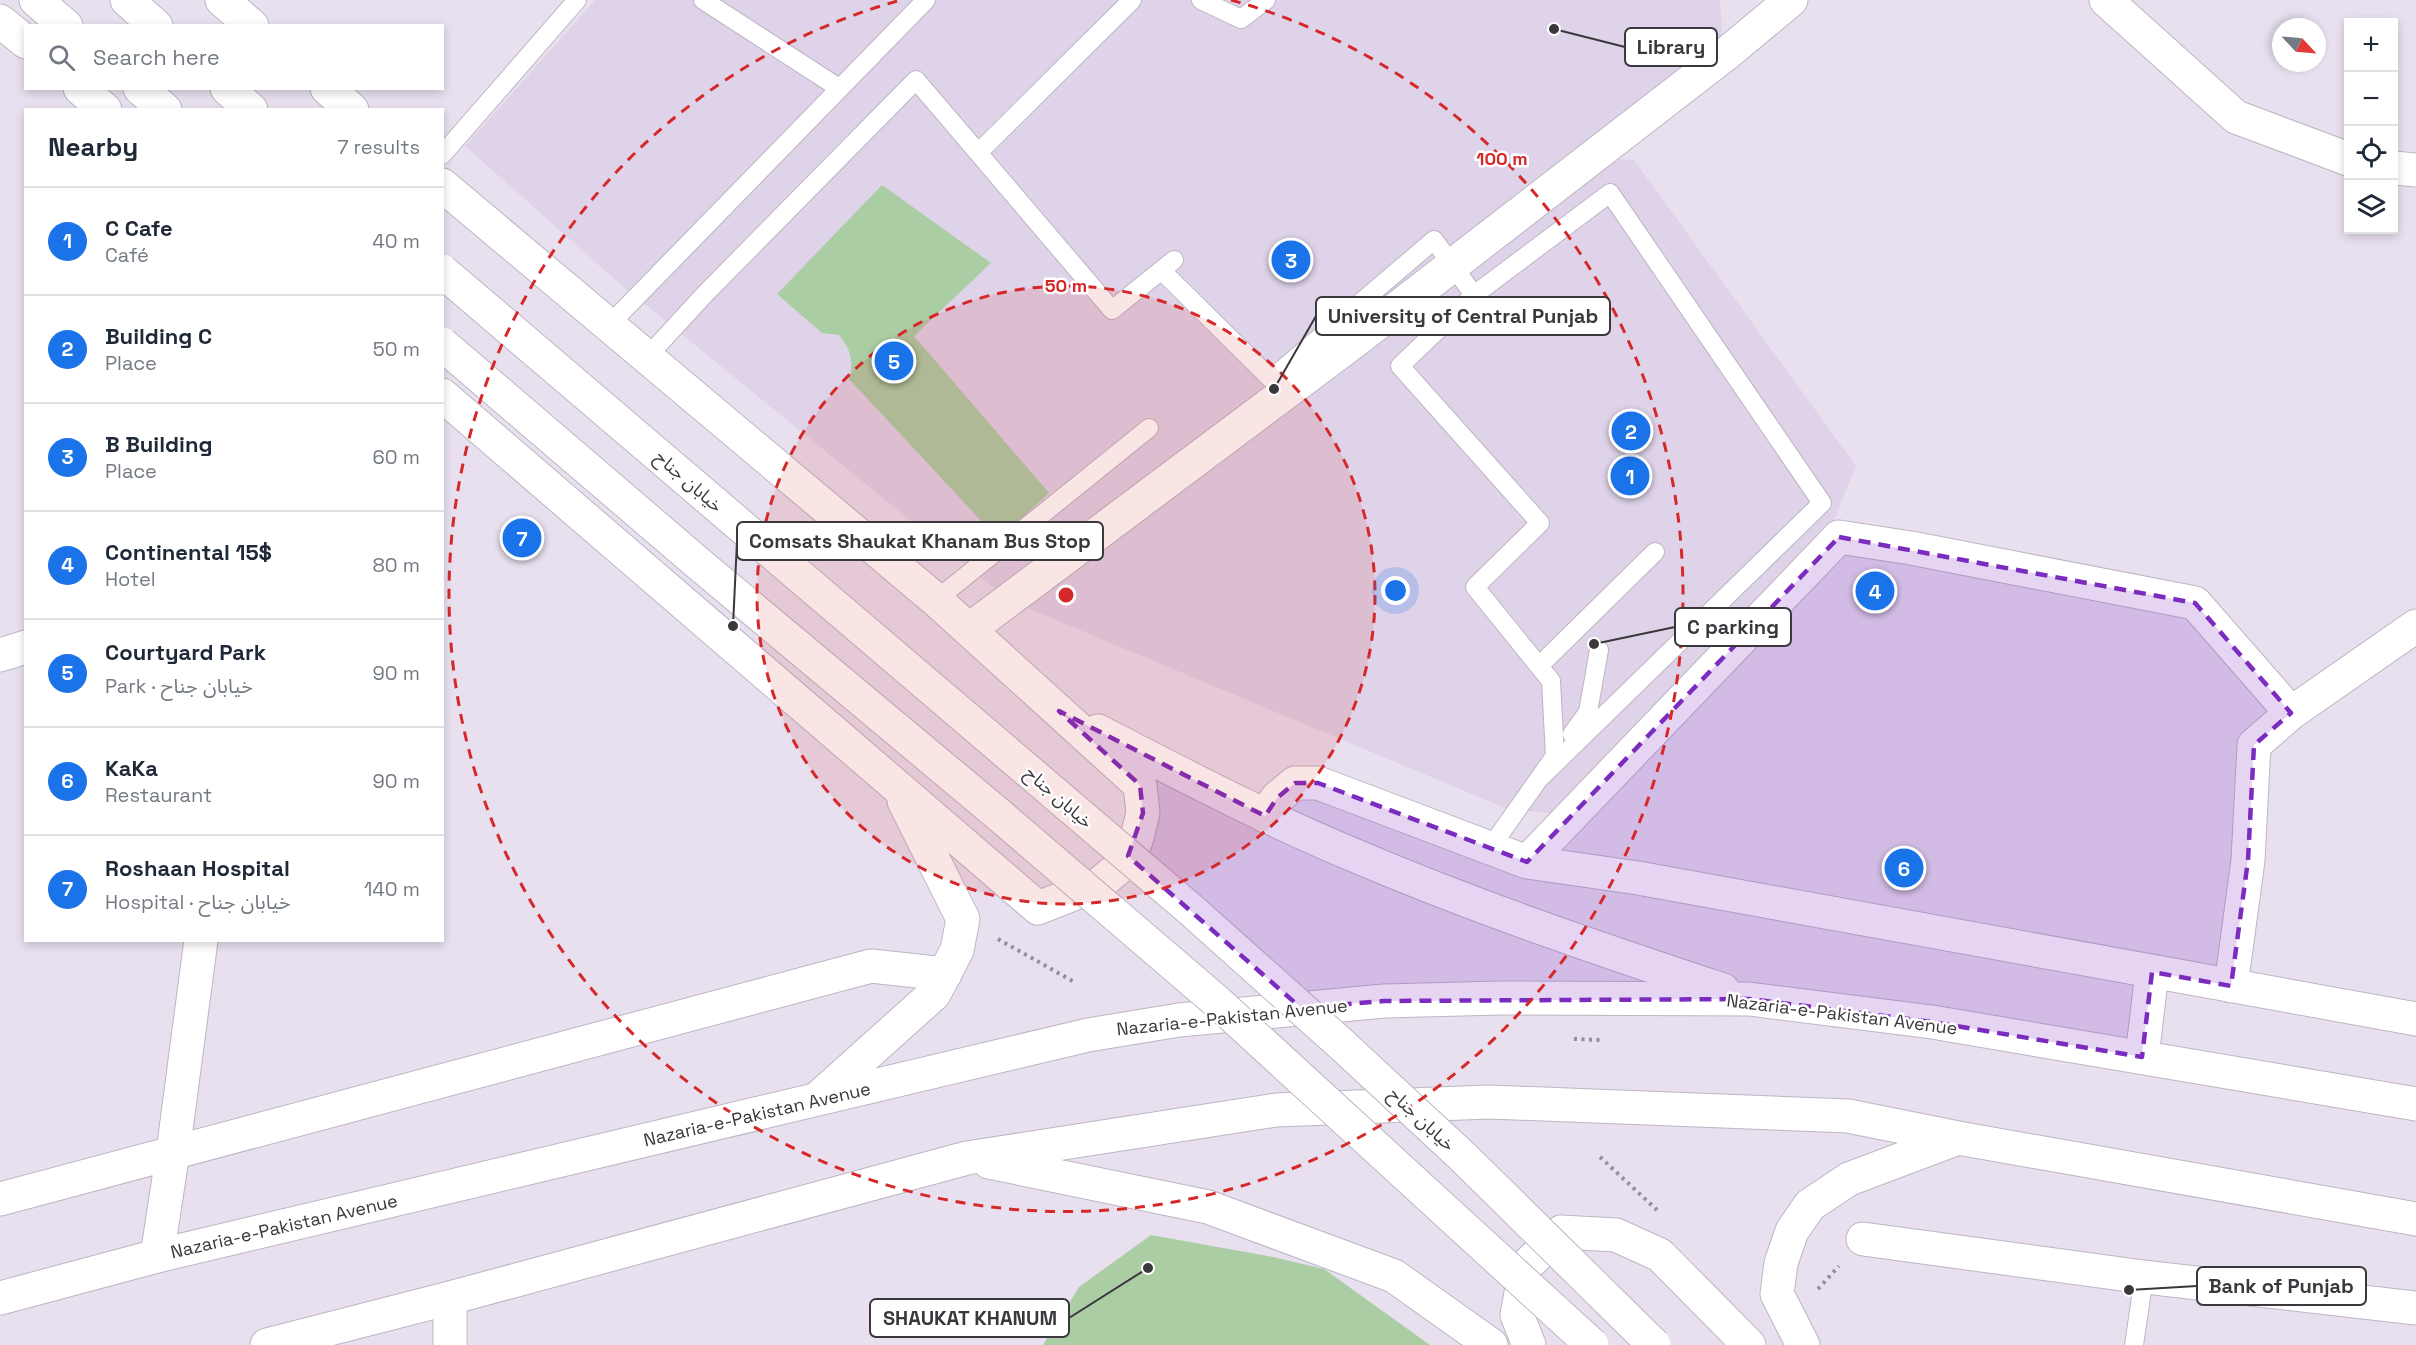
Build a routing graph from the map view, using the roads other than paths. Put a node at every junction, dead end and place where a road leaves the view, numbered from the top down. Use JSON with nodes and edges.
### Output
{"nodes":[{"id":1,"x":36,"y":0,"type":"edge"},
{"id":2,"x":127,"y":0,"type":"edge"},
{"id":3,"x":222,"y":0,"type":"edge"},
{"id":4,"x":577,"y":0,"type":"edge"},
{"id":5,"x":703,"y":0,"type":"edge"},
{"id":6,"x":926,"y":0,"type":"edge"},
{"id":7,"x":1132,"y":0,"type":"edge"},
{"id":8,"x":1201,"y":0,"type":"edge"},
{"id":9,"x":1266,"y":0,"type":"edge"},
{"id":10,"x":1791,"y":0,"type":"edge"},
{"id":11,"x":2106,"y":0,"type":"edge"},
{"id":12,"x":0,"y":21,"type":"edge"},
{"id":13,"x":64,"y":24,"type":"edge"},
{"id":14,"x":154,"y":24,"type":"edge"},
{"id":15,"x":250,"y":24,"type":"edge"},
{"id":16,"x":24,"y":40,"type":"edge"},
{"id":17,"x":839,"y":88,"type":"junction"},
{"id":18,"x":82,"y":90,"type":"edge"},
{"id":19,"x":142,"y":90,"type":"edge"},
{"id":20,"x":228,"y":90,"type":"edge"},
{"id":21,"x":329,"y":90,"type":"edge"},
{"id":22,"x":103,"y":108,"type":"edge"},
{"id":23,"x":163,"y":108,"type":"edge"},
{"id":24,"x":249,"y":108,"type":"edge"},
{"id":25,"x":350,"y":108,"type":"edge"},
{"id":26,"x":444,"y":153,"type":"edge"},
{"id":27,"x":978,"y":153,"type":"junction"},
{"id":28,"x":2344,"y":157,"type":"edge"},
{"id":29,"x":2398,"y":168,"type":"edge"},
{"id":30,"x":2416,"y":170,"type":"edge"},
{"id":31,"x":444,"y":188,"type":"edge"},
{"id":32,"x":1452,"y":264,"type":"junction"},
{"id":33,"x":444,"y":273,"type":"edge"},
{"id":34,"x":1474,"y":295,"type":"junction"},
{"id":35,"x":609,"y":325,"type":"junction"},
{"id":36,"x":444,"y":346,"type":"edge"},
{"id":37,"x":647,"y":357,"type":"junction"},
{"id":38,"x":444,"y":397,"type":"edge"},
{"id":39,"x":1149,"y":428,"type":"dead end"},
{"id":40,"x":1655,"y":552,"type":"dead end"},
{"id":41,"x":936,"y":600,"type":"junction"},
{"id":42,"x":2416,"y":626,"type":"edge"},
{"id":43,"x":970,"y":629,"type":"junction"},
{"id":44,"x":24,"y":648,"type":"edge"},
{"id":45,"x":1599,"y":650,"type":"dead end"},
{"id":46,"x":0,"y":655,"type":"edge"},
{"id":47,"x":1539,"y":666,"type":"junction"},
{"id":48,"x":1059,"y":711,"type":"junction"},
{"id":49,"x":2291,"y":713,"type":"junction"},
{"id":50,"x":1555,"y":756,"type":"junction"},
{"id":51,"x":1541,"y":777,"type":"junction"},
{"id":52,"x":898,"y":789,"type":"junction"},
{"id":53,"x":1265,"y":816,"type":"junction"},
{"id":54,"x":1490,"y":848,"type":"junction"},
{"id":55,"x":1527,"y":862,"type":"junction"},
{"id":56,"x":201,"y":942,"type":"edge"},
{"id":57,"x":2152,"y":972,"type":"junction"},
{"id":58,"x":945,"y":974,"type":"junction"},
{"id":59,"x":2231,"y":986,"type":"junction"},
{"id":60,"x":1749,"y":999,"type":"junction"},
{"id":61,"x":2416,"y":1019,"type":"edge"},
{"id":62,"x":2142,"y":1058,"type":"junction"},
{"id":63,"x":814,"y":1101,"type":"junction"},
{"id":64,"x":2416,"y":1104,"type":"edge"},
{"id":65,"x":1958,"y":1138,"type":"junction"},
{"id":66,"x":173,"y":1152,"type":"junction"},
{"id":67,"x":967,"y":1158,"type":"junction"},
{"id":68,"x":0,"y":1199,"type":"edge"},
{"id":69,"x":2416,"y":1219,"type":"edge"},
{"id":70,"x":1863,"y":1239,"type":"dead end"},
{"id":71,"x":157,"y":1256,"type":"junction"},
{"id":72,"x":2144,"y":1277,"type":"junction"},
{"id":73,"x":0,"y":1298,"type":"edge"},
{"id":74,"x":450,"y":1298,"type":"junction"},
{"id":75,"x":2416,"y":1308,"type":"edge"},
{"id":76,"x":267,"y":1345,"type":"edge"},
{"id":77,"x":450,"y":1345,"type":"edge"},
{"id":78,"x":1491,"y":1345,"type":"edge"},
{"id":79,"x":1529,"y":1345,"type":"edge"},
{"id":80,"x":1592,"y":1345,"type":"edge"},
{"id":81,"x":1654,"y":1345,"type":"edge"},
{"id":82,"x":1749,"y":1345,"type":"edge"},
{"id":83,"x":1803,"y":1345,"type":"edge"},
{"id":84,"x":2134,"y":1345,"type":"edge"}],
"edges":[{"from":1,"to":13,"type":"main road"},
{"from":2,"to":14,"type":"main road"},
{"from":3,"to":15,"type":"main road"},
{"from":4,"to":26,"type":"lane"},
{"from":5,"to":17,"type":"lane"},
{"from":6,"to":17,"type":"lane"},
{"from":7,"to":27,"type":"lane"},
{"from":8,"to":9,"type":"lane"},
{"from":10,"to":32,"type":"main road"},
{"from":11,"to":28,"type":"main road"},
{"from":12,"to":16,"type":"main road"},
{"from":17,"to":35,"type":"lane"},
{"from":18,"to":22,"type":"main road"},
{"from":19,"to":23,"type":"main road"},
{"from":20,"to":24,"type":"main road"},
{"from":21,"to":25,"type":"main road"},
{"from":27,"to":32,"type":"lane"},
{"from":27,"to":37,"type":"lane"},
{"from":29,"to":30,"type":"main road"},
{"from":31,"to":35,"type":"main road"},
{"from":32,"to":34,"type":"lane"},
{"from":32,"to":43,"type":"main road"},
{"from":33,"to":81,"type":"main road","name":"خیابان جناح","bridge":true},
{"from":34,"to":47,"type":"lane"},
{"from":34,"to":51,"type":"lane"},
{"from":35,"to":37,"type":"main road"},
{"from":36,"to":80,"type":"main road","bridge":true},
{"from":37,"to":41,"type":"main road"},
{"from":38,"to":52,"type":"main road"},
{"from":39,"to":41,"type":"lane"},
{"from":40,"to":47,"type":"lane"},
{"from":41,"to":43,"type":"main road"},
{"from":42,"to":49,"type":"main road"},
{"from":43,"to":48,"type":"main road"},
{"from":44,"to":46,"type":"main road"},
{"from":45,"to":50,"type":"lane"},
{"from":47,"to":50,"type":"lane"},
{"from":48,"to":52,"type":"main road"},
{"from":48,"to":53,"type":"main road"},
{"from":49,"to":55,"type":"main road"},
{"from":49,"to":59,"type":"main road"},
{"from":50,"to":51,"type":"lane"},
{"from":51,"to":54,"type":"lane"},
{"from":52,"to":58,"type":"main road"},
{"from":53,"to":54,"type":"main road"},
{"from":53,"to":60,"type":"main road"},
{"from":54,"to":55,"type":"main road"},
{"from":55,"to":57,"type":"main road"},
{"from":56,"to":66,"type":"main road"},
{"from":57,"to":59,"type":"main road"},
{"from":57,"to":62,"type":"main road"},
{"from":58,"to":63,"type":"main road"},
{"from":58,"to":66,"type":"main road"},
{"from":59,"to":61,"type":"main road"},
{"from":60,"to":62,"type":"main road","name":"Nazaria-e-Pakistan Avenue"},
{"from":60,"to":63,"type":"main road","name":"Nazaria-e-Pakistan Avenue"},
{"from":62,"to":64,"type":"main road","name":"Nazaria-e-Pakistan Avenue"},
{"from":63,"to":71,"type":"main road","name":"Nazaria-e-Pakistan Avenue"},
{"from":65,"to":67,"type":"main road"},
{"from":65,"to":69,"type":"main road"},
{"from":65,"to":83,"type":"main road"},
{"from":66,"to":68,"type":"main road"},
{"from":66,"to":71,"type":"main road"},
{"from":67,"to":74,"type":"main road"},
{"from":67,"to":78,"type":"main road"},
{"from":70,"to":72,"type":"main road"},
{"from":71,"to":73,"type":"main road","name":"Nazaria-e-Pakistan Avenue"},
{"from":72,"to":75,"type":"main road"},
{"from":72,"to":84,"type":"lane"},
{"from":74,"to":76,"type":"main road"},
{"from":74,"to":77,"type":"main road"},
{"from":79,"to":82,"type":"main road"}]}
